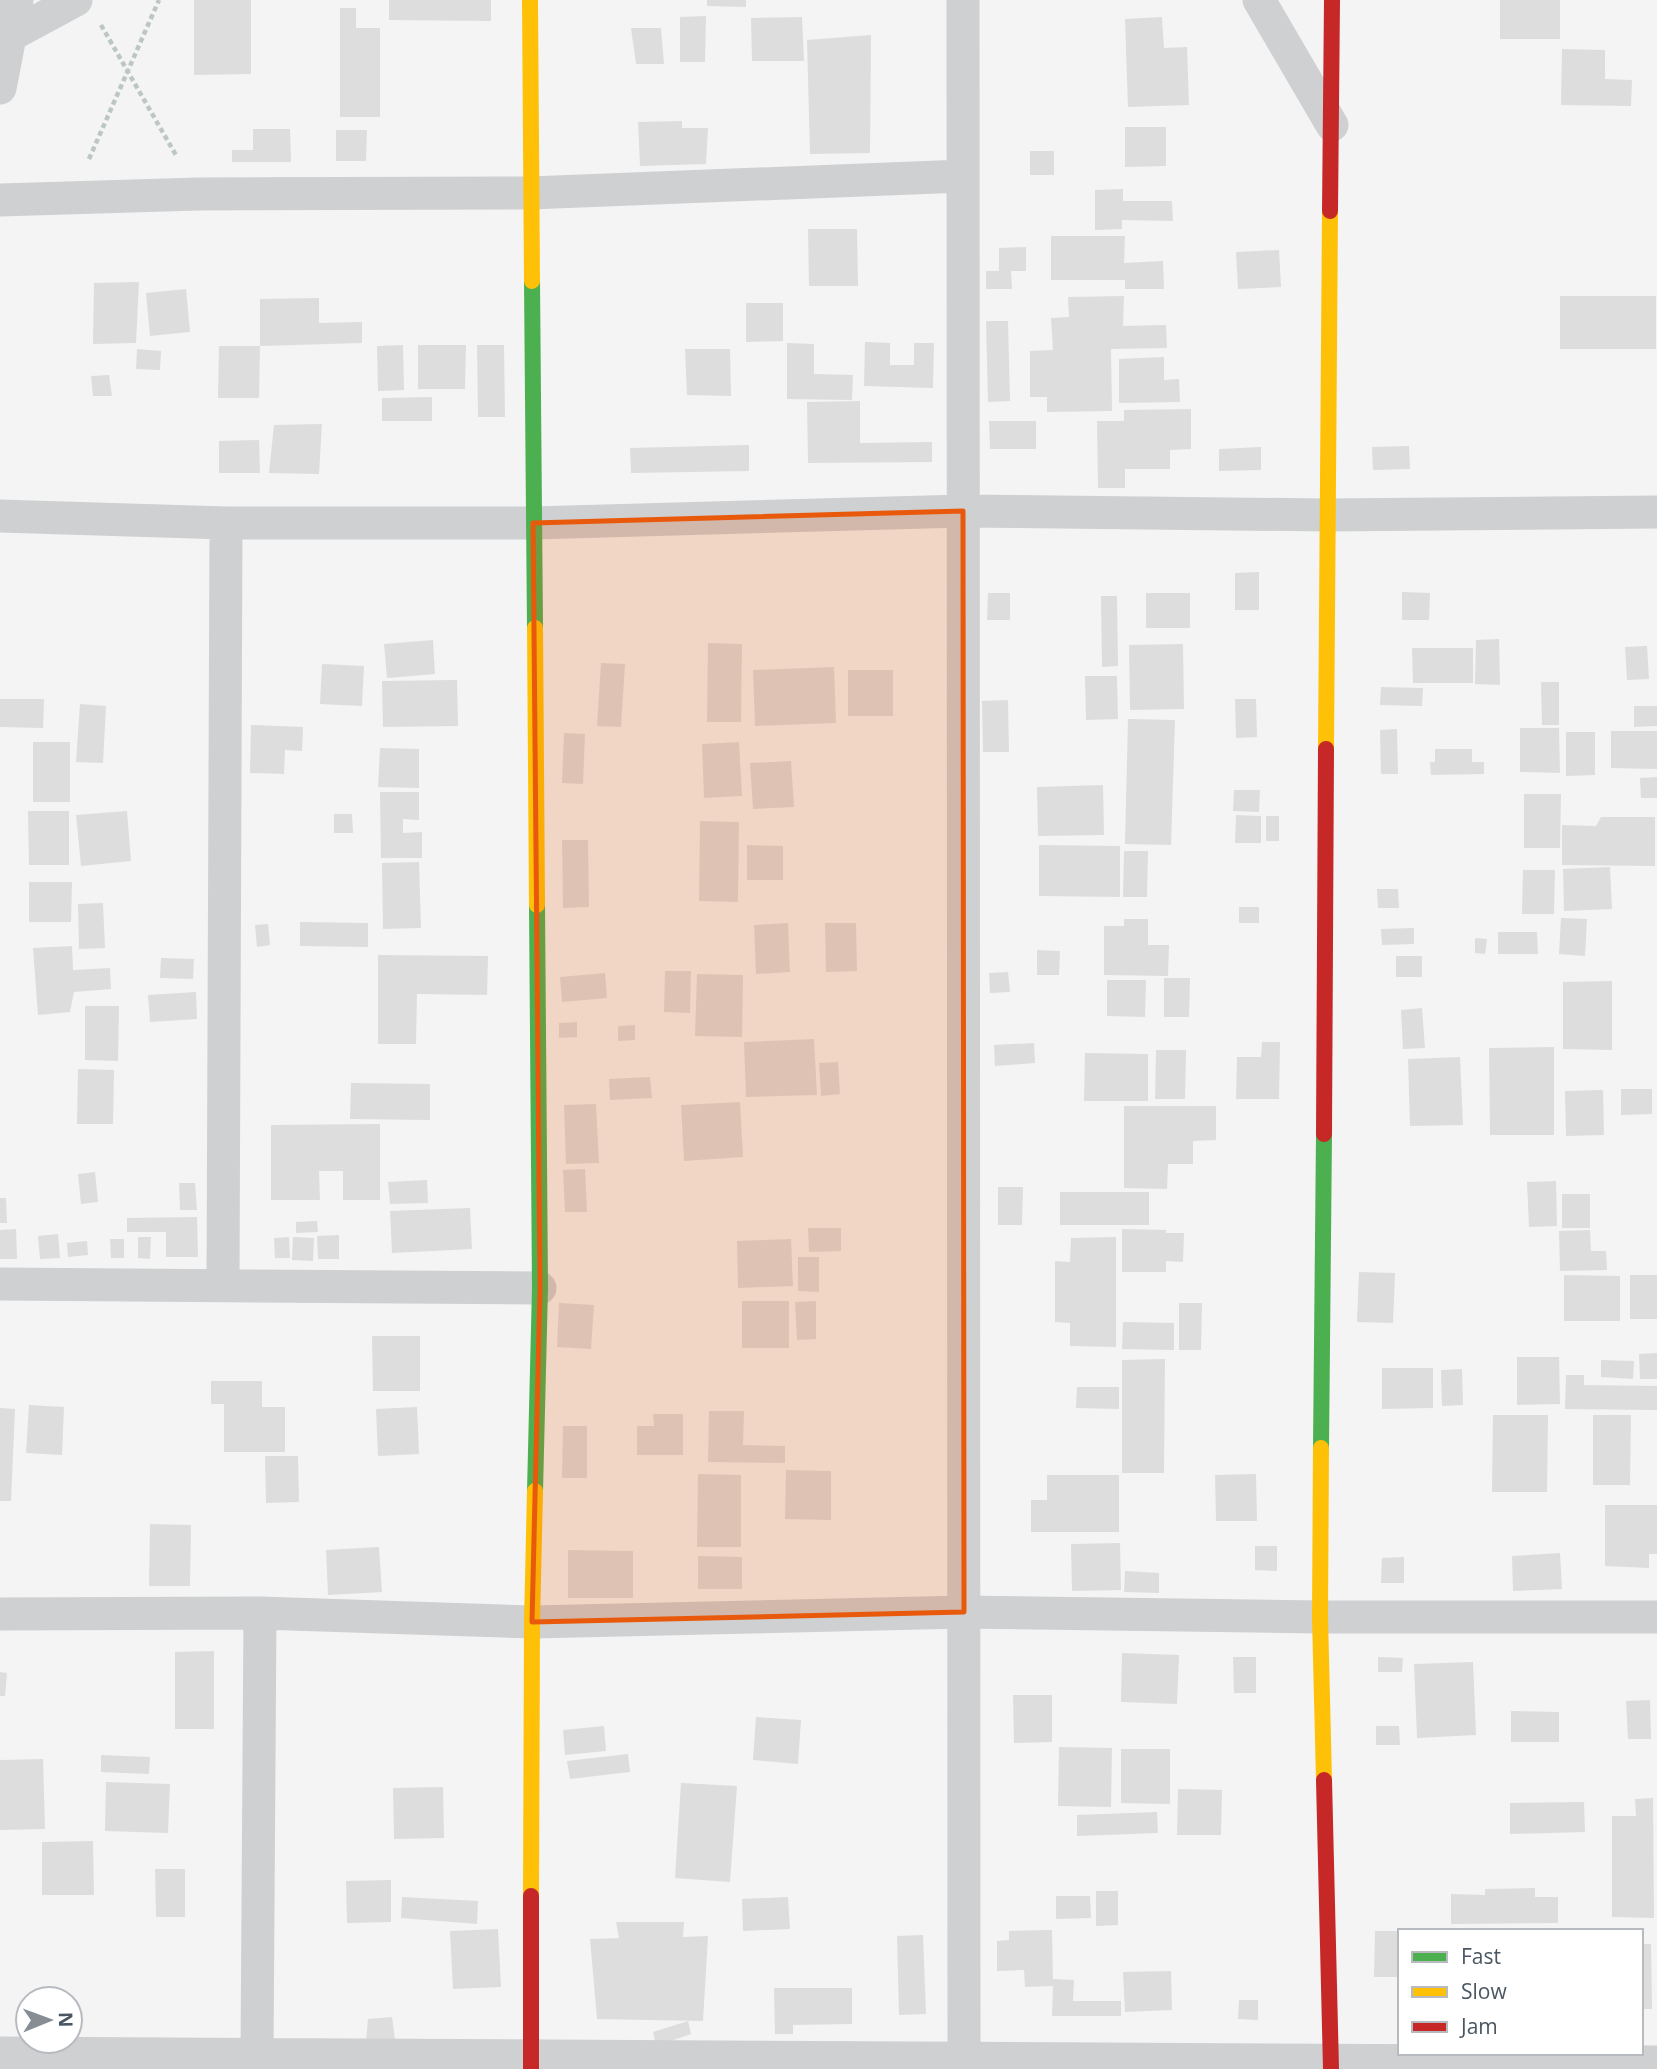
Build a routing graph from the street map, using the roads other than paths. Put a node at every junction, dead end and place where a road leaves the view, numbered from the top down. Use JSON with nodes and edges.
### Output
{"nodes":[{"id":1,"x":17,"y":0,"type":"edge"},
{"id":2,"x":76,"y":0,"type":"edge"},
{"id":3,"x":530,"y":0,"type":"edge"},
{"id":4,"x":963,"y":0,"type":"edge"},
{"id":5,"x":1259,"y":0,"type":"edge"},
{"id":6,"x":1332,"y":0,"type":"edge"},
{"id":7,"x":11,"y":35,"type":"junction"},
{"id":8,"x":0,"y":88,"type":"edge"},
{"id":9,"x":1332,"y":125,"type":"junction"},
{"id":10,"x":963,"y":176,"type":"junction"},
{"id":11,"x":530,"y":193,"type":"junction"},
{"id":12,"x":0,"y":200,"type":"edge"},
{"id":13,"x":963,"y":511,"type":"junction"},
{"id":14,"x":1657,"y":512,"type":"edge"},
{"id":15,"x":1327,"y":515,"type":"junction"},
{"id":16,"x":0,"y":516,"type":"edge"},
{"id":17,"x":226,"y":523,"type":"junction"},
{"id":18,"x":533,"y":523,"type":"junction"},
{"id":19,"x":0,"y":1284,"type":"edge"},
{"id":20,"x":223,"y":1285,"type":"junction"},
{"id":21,"x":540,"y":1288,"type":"junction"},
{"id":22,"x":964,"y":1612,"type":"junction"},
{"id":23,"x":260,"y":1613,"type":"junction"},
{"id":24,"x":0,"y":1614,"type":"edge"},
{"id":25,"x":1320,"y":1617,"type":"junction"},
{"id":26,"x":1657,"y":1617,"type":"edge"},
{"id":27,"x":532,"y":1622,"type":"junction"},
{"id":28,"x":0,"y":2053,"type":"edge"},
{"id":29,"x":257,"y":2054,"type":"junction"},
{"id":30,"x":964,"y":2058,"type":"junction"},
{"id":31,"x":1657,"y":2062,"type":"edge"},
{"id":32,"x":531,"y":2063,"type":"edge"},
{"id":33,"x":1331,"y":2065,"type":"edge"}],
"edges":[{"from":1,"to":7,"type":"street"},
{"from":2,"to":7,"type":"street"},
{"from":3,"to":11,"type":"street"},
{"from":4,"to":10,"type":"street"},
{"from":5,"to":9,"type":"street"},
{"from":6,"to":9,"type":"street"},
{"from":7,"to":8,"type":"street"},
{"from":9,"to":15,"type":"street"},
{"from":10,"to":11,"type":"street"},
{"from":10,"to":13,"type":"street"},
{"from":11,"to":12,"type":"street"},
{"from":11,"to":18,"type":"street"},
{"from":13,"to":15,"type":"street"},
{"from":13,"to":18,"type":"street"},
{"from":13,"to":22,"type":"street"},
{"from":14,"to":15,"type":"street"},
{"from":15,"to":25,"type":"street"},
{"from":16,"to":17,"type":"street"},
{"from":17,"to":18,"type":"street"},
{"from":17,"to":20,"type":"street"},
{"from":18,"to":21,"type":"street"},
{"from":19,"to":20,"type":"street"},
{"from":20,"to":21,"type":"street"},
{"from":21,"to":27,"type":"street"},
{"from":22,"to":25,"type":"street"},
{"from":22,"to":27,"type":"street"},
{"from":22,"to":30,"type":"street"},
{"from":23,"to":24,"type":"street"},
{"from":23,"to":27,"type":"street"},
{"from":23,"to":29,"type":"street"},
{"from":25,"to":26,"type":"street"},
{"from":25,"to":33,"type":"street"},
{"from":27,"to":32,"type":"street"},
{"from":28,"to":29,"type":"street"},
{"from":29,"to":32,"type":"street"},
{"from":30,"to":32,"type":"street"},
{"from":30,"to":33,"type":"street"},
{"from":31,"to":33,"type":"street"}]}
